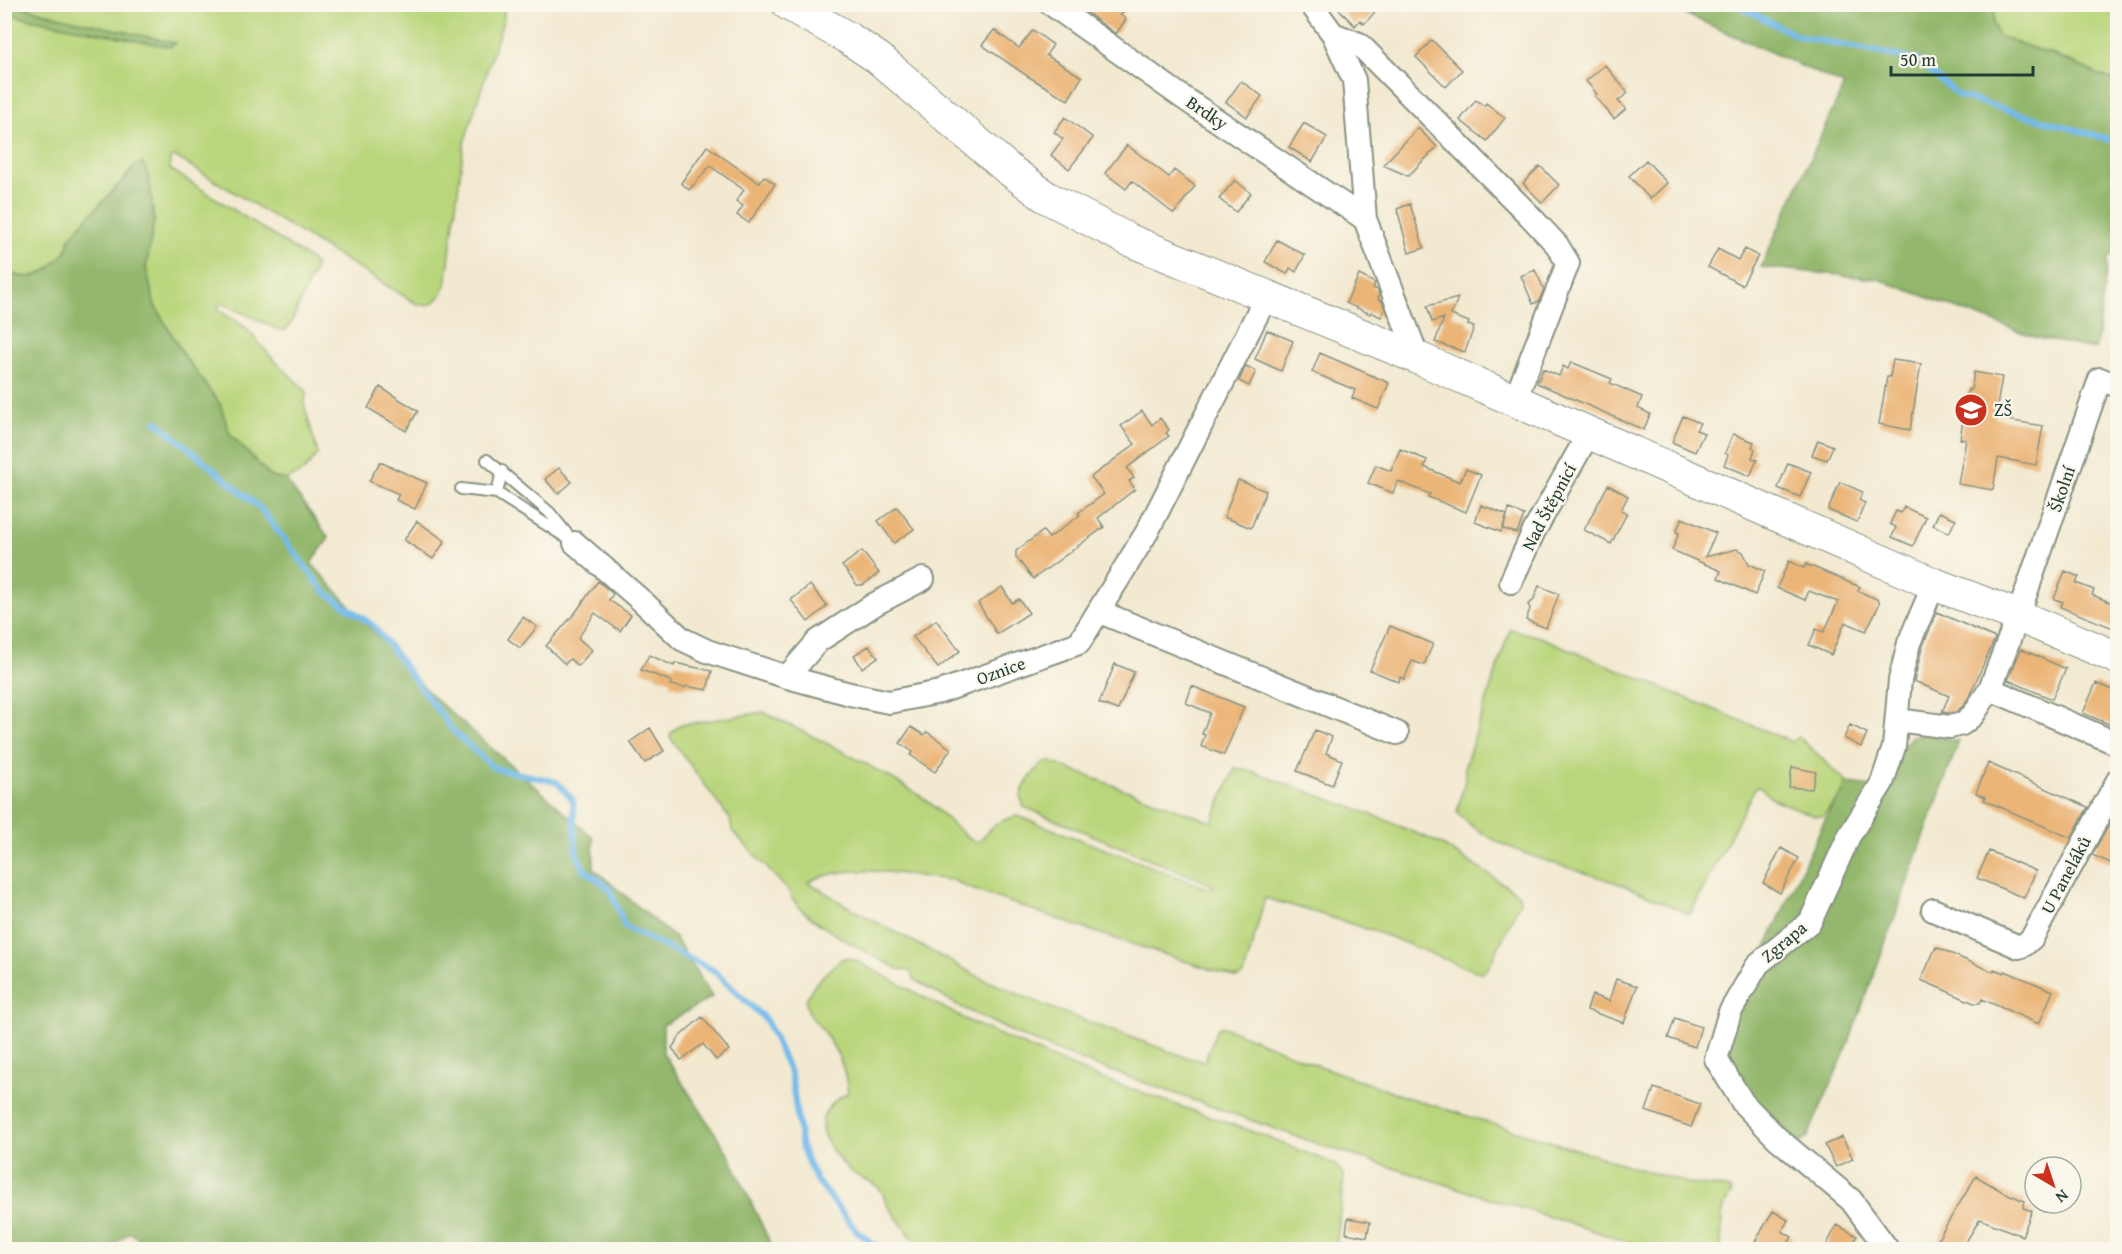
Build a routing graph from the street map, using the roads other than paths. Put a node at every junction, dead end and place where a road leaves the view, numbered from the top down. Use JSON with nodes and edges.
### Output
{"nodes":[{"id":1,"x":788,"y":4,"type":"edge"},
{"id":2,"x":1051,"y":4,"type":"edge"},
{"id":3,"x":1311,"y":4,"type":"edge"},
{"id":4,"x":1333,"y":34,"type":"junction"},
{"id":5,"x":1365,"y":219,"type":"junction"},
{"id":6,"x":1267,"y":295,"type":"junction"},
{"id":7,"x":1418,"y":357,"type":"junction"},
{"id":8,"x":2118,"y":386,"type":"edge"},
{"id":9,"x":1515,"y":400,"type":"junction"},
{"id":10,"x":1589,"y":433,"type":"junction"},
{"id":11,"x":487,"y":460,"type":"dead end"},
{"id":12,"x":502,"y":471,"type":"junction"},
{"id":13,"x":461,"y":489,"type":"dead end"},
{"id":14,"x":497,"y":493,"type":"junction"},
{"id":15,"x":575,"y":543,"type":"junction"},
{"id":16,"x":923,"y":579,"type":"dead end"},
{"id":17,"x":1510,"y":582,"type":"dead end"},
{"id":18,"x":1934,"y":584,"type":"junction"},
{"id":19,"x":1100,"y":612,"type":"junction"},
{"id":20,"x":2018,"y":616,"type":"junction"},
{"id":21,"x":2118,"y":658,"type":"edge"},
{"id":22,"x":788,"y":677,"type":"junction"},
{"id":23,"x":1990,"y":689,"type":"junction"},
{"id":24,"x":1897,"y":720,"type":"junction"},
{"id":25,"x":1397,"y":734,"type":"dead end"},
{"id":26,"x":2118,"y":744,"type":"edge"},
{"id":27,"x":2118,"y":780,"type":"edge"},
{"id":28,"x":2112,"y":802,"type":"edge"},
{"id":29,"x":1934,"y":910,"type":"dead end"},
{"id":30,"x":1888,"y":1250,"type":"edge"}],
"edges":[{"from":1,"to":6,"type":"street"},
{"from":2,"to":5,"type":"street","name":"Brdky"},
{"from":3,"to":4,"type":"street"},
{"from":4,"to":5,"type":"street"},
{"from":4,"to":9,"type":"street"},
{"from":5,"to":7,"type":"street"},
{"from":6,"to":7,"type":"street"},
{"from":6,"to":19,"type":"street","name":"Oznice"},
{"from":7,"to":9,"type":"street"},
{"from":8,"to":20,"type":"street","name":"Školní"},
{"from":9,"to":10,"type":"street"},
{"from":10,"to":17,"type":"street","name":"Nad Štěpnicí"},
{"from":10,"to":18,"type":"street"},
{"from":11,"to":12,"type":"lane"},
{"from":12,"to":14,"type":"lane"},
{"from":12,"to":15,"type":"lane"},
{"from":13,"to":14,"type":"lane"},
{"from":14,"to":15,"type":"lane"},
{"from":15,"to":22,"type":"street","name":"Oznice"},
{"from":16,"to":22,"type":"street"},
{"from":18,"to":20,"type":"street"},
{"from":18,"to":24,"type":"street","name":"Zgrapa"},
{"from":19,"to":22,"type":"street","name":"Oznice"},
{"from":19,"to":25,"type":"street"},
{"from":20,"to":21,"type":"street"},
{"from":20,"to":23,"type":"street"},
{"from":23,"to":24,"type":"street"},
{"from":23,"to":26,"type":"street"},
{"from":24,"to":30,"type":"street","name":"Zgrapa"},
{"from":27,"to":28,"type":"street","name":"U Paneláků"},
{"from":28,"to":29,"type":"street","name":"U Paneláků"}]}
